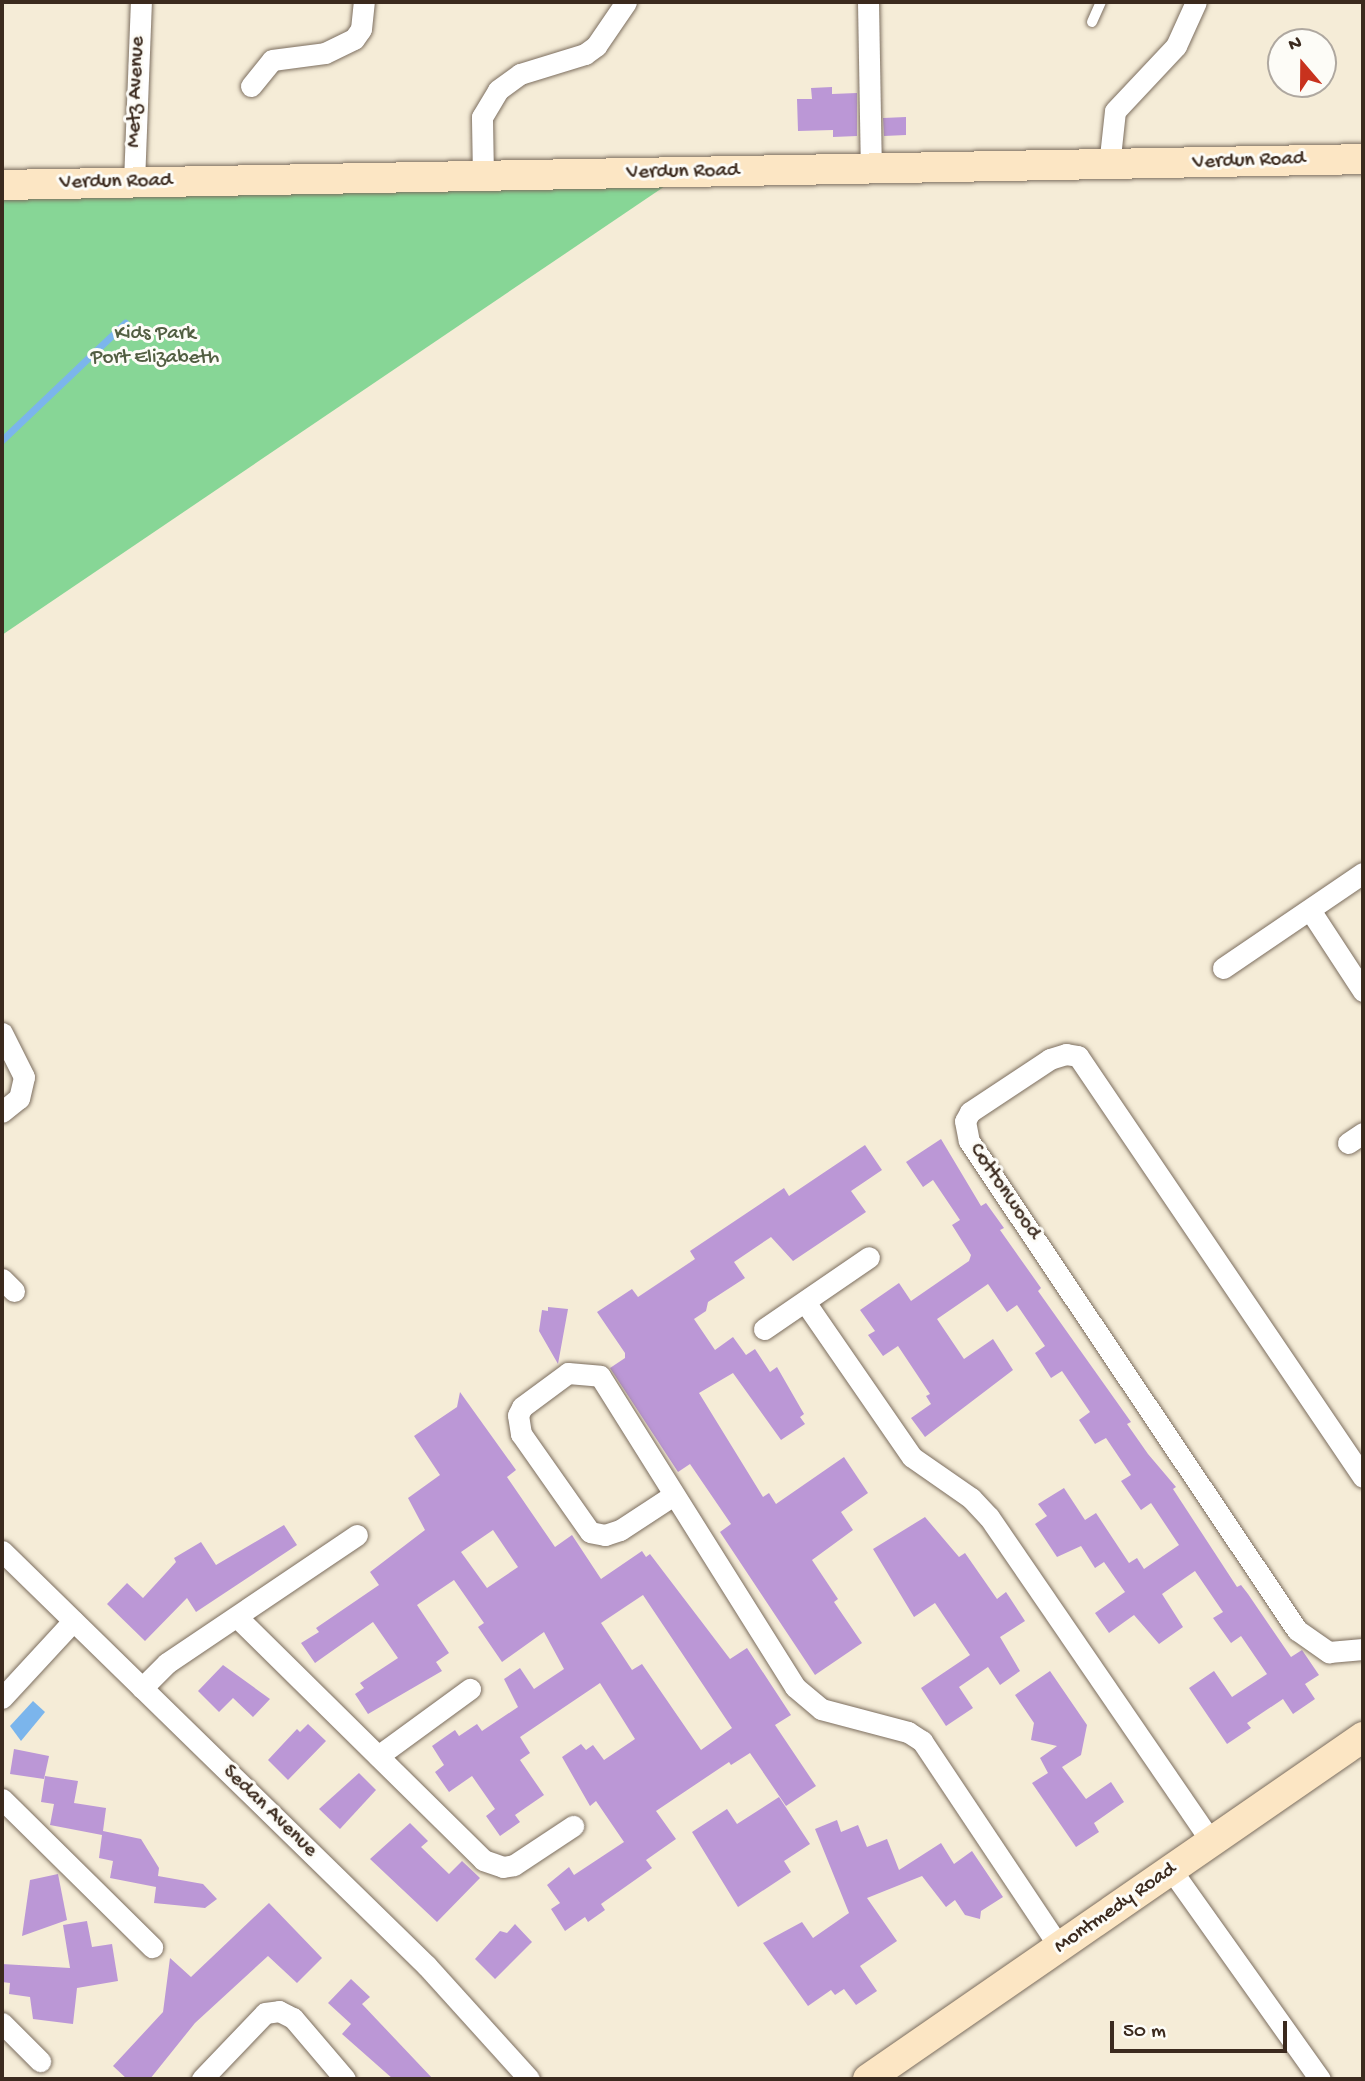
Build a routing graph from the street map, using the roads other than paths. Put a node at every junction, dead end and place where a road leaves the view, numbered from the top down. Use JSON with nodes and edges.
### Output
{"nodes":[{"id":1,"x":141,"y":2,"type":"edge"},
{"id":2,"x":363,"y":2,"type":"edge"},
{"id":3,"x":626,"y":2,"type":"edge"},
{"id":4,"x":868,"y":2,"type":"edge"},
{"id":5,"x":1101,"y":2,"type":"edge"},
{"id":6,"x":1196,"y":2,"type":"edge"},
{"id":7,"x":1092,"y":22,"type":"dead end"},
{"id":8,"x":251,"y":86,"type":"dead end"},
{"id":9,"x":1363,"y":159,"type":"edge"},
{"id":10,"x":1109,"y":166,"type":"junction"},
{"id":11,"x":871,"y":169,"type":"junction"},
{"id":12,"x":483,"y":177,"type":"junction"},
{"id":13,"x":134,"y":182,"type":"junction"},
{"id":14,"x":2,"y":185,"type":"edge"},
{"id":15,"x":1363,"y":873,"type":"edge"},
{"id":16,"x":1310,"y":910,"type":"junction"},
{"id":17,"x":1223,"y":968,"type":"dead end"},
{"id":18,"x":1363,"y":990,"type":"edge"},
{"id":19,"x":2,"y":1032,"type":"edge"},
{"id":20,"x":2,"y":1112,"type":"edge"},
{"id":21,"x":869,"y":1257,"type":"dead end"},
{"id":22,"x":805,"y":1302,"type":"junction"},
{"id":23,"x":764,"y":1329,"type":"dead end"},
{"id":24,"x":1363,"y":1477,"type":"edge"},
{"id":25,"x":672,"y":1496,"type":"junction"},
{"id":26,"x":357,"y":1535,"type":"dead end"},
{"id":27,"x":2,"y":1551,"type":"edge"},
{"id":28,"x":239,"y":1619,"type":"junction"},
{"id":29,"x":73,"y":1621,"type":"junction"},
{"id":30,"x":1362,"y":1652,"type":"edge"},
{"id":31,"x":142,"y":1688,"type":"junction"},
{"id":32,"x":470,"y":1689,"type":"dead end"},
{"id":33,"x":2,"y":1698,"type":"edge"},
{"id":34,"x":1363,"y":1737,"type":"edge"},
{"id":35,"x":378,"y":1756,"type":"junction"},
{"id":36,"x":2,"y":1798,"type":"edge"},
{"id":37,"x":573,"y":1826,"type":"dead end"},
{"id":38,"x":1212,"y":1843,"type":"junction"},
{"id":39,"x":1171,"y":1871,"type":"junction"},
{"id":40,"x":152,"y":1947,"type":"dead end"},
{"id":41,"x":1060,"y":1948,"type":"junction"},
{"id":42,"x":2,"y":2023,"type":"edge"},
{"id":43,"x":40,"y":2061,"type":"dead end"},
{"id":44,"x":201,"y":2079,"type":"edge"},
{"id":45,"x":345,"y":2079,"type":"edge"},
{"id":46,"x":529,"y":2079,"type":"edge"},
{"id":47,"x":868,"y":2079,"type":"edge"},
{"id":48,"x":1320,"y":2079,"type":"edge"}],
"edges":[{"from":1,"to":13,"type":"street","name":"Metz Avenue"},
{"from":2,"to":8,"type":"street"},
{"from":3,"to":12,"type":"street"},
{"from":4,"to":11,"type":"street"},
{"from":5,"to":7,"type":"lane"},
{"from":6,"to":10,"type":"street"},
{"from":9,"to":10,"type":"street","name":"Verdun Road"},
{"from":10,"to":11,"type":"street","name":"Verdun Road"},
{"from":11,"to":12,"type":"street","name":"Verdun Road"},
{"from":12,"to":13,"type":"street","name":"Verdun Road"},
{"from":13,"to":14,"type":"street","name":"Verdun Road"},
{"from":15,"to":16,"type":"street"},
{"from":16,"to":17,"type":"street"},
{"from":16,"to":18,"type":"street"},
{"from":19,"to":20,"type":"street"},
{"from":21,"to":22,"type":"street"},
{"from":22,"to":23,"type":"street"},
{"from":22,"to":38,"type":"street"},
{"from":24,"to":30,"type":"street","name":"Cottonwood"},
{"from":25,"to":25,"type":"street"},
{"from":25,"to":41,"type":"street"},
{"from":26,"to":28,"type":"street"},
{"from":27,"to":29,"type":"street","name":"Sedan Avenue"},
{"from":28,"to":31,"type":"street"},
{"from":28,"to":35,"type":"street"},
{"from":29,"to":31,"type":"street","name":"Sedan Avenue"},
{"from":29,"to":33,"type":"street"},
{"from":31,"to":46,"type":"street","name":"Sedan Avenue"},
{"from":32,"to":35,"type":"street"},
{"from":34,"to":38,"type":"street","name":"Montmedy Road"},
{"from":35,"to":37,"type":"street"},
{"from":36,"to":40,"type":"street"},
{"from":38,"to":39,"type":"street","name":"Montmedy Road"},
{"from":39,"to":41,"type":"street","name":"Montmedy Road"},
{"from":39,"to":48,"type":"street"},
{"from":41,"to":47,"type":"street","name":"Montmedy Road"},
{"from":42,"to":43,"type":"street"},
{"from":44,"to":45,"type":"street"}]}
